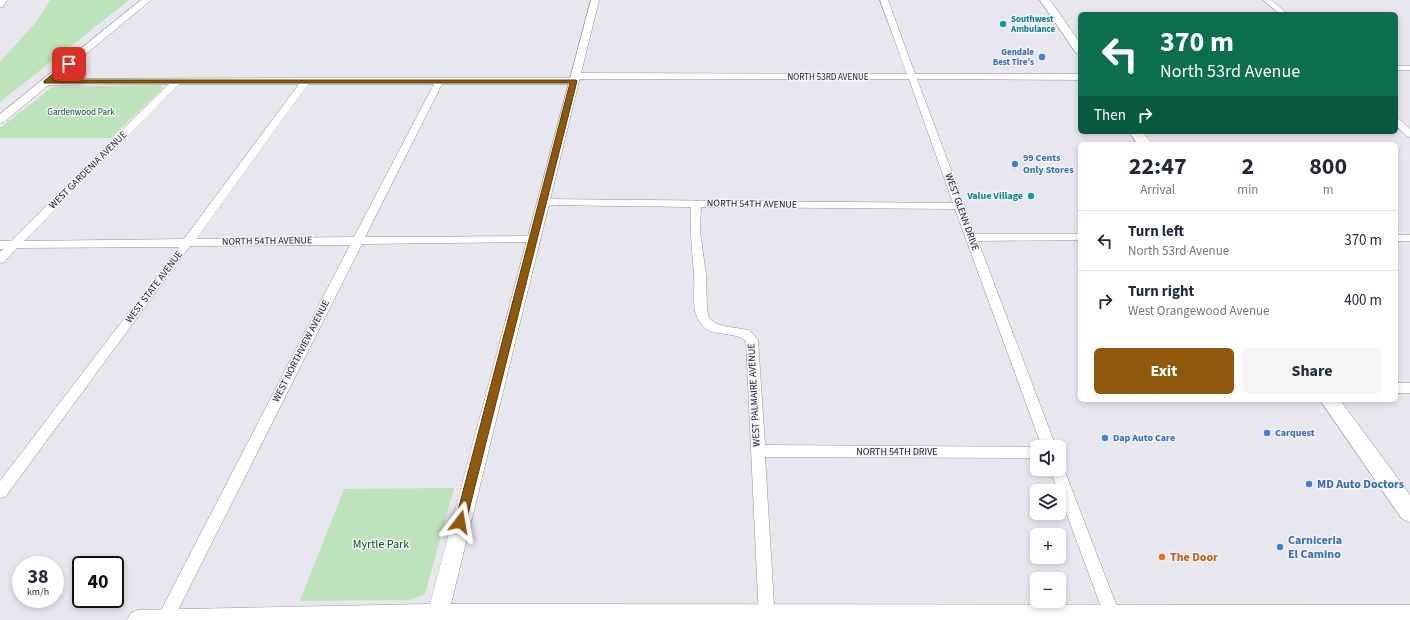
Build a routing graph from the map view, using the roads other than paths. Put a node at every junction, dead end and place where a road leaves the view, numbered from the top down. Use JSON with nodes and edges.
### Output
{"nodes":[{"id":1,"x":3,"y":0,"type":"edge"},
{"id":2,"x":147,"y":0,"type":"edge"},
{"id":3,"x":595,"y":0,"type":"edge"},
{"id":4,"x":884,"y":0,"type":"edge"},
{"id":5,"x":1045,"y":0,"type":"edge"},
{"id":6,"x":1267,"y":0,"type":"edge"},
{"id":7,"x":0,"y":5,"type":"edge"},
{"id":8,"x":1282,"y":12,"type":"edge"},
{"id":9,"x":1078,"y":48,"type":"edge"},
{"id":10,"x":1398,"y":68,"type":"edge"},
{"id":11,"x":1410,"y":68,"type":"edge"},
{"id":12,"x":1078,"y":77,"type":"edge"},
{"id":13,"x":912,"y":78,"type":"junction"},
{"id":14,"x":574,"y":79,"type":"junction"},
{"id":15,"x":306,"y":81,"type":"junction"},
{"id":16,"x":47,"y":82,"type":"junction"},
{"id":17,"x":176,"y":82,"type":"junction"},
{"id":18,"x":439,"y":82,"type":"junction"},
{"id":19,"x":0,"y":120,"type":"edge"},
{"id":20,"x":1398,"y":123,"type":"edge"},
{"id":21,"x":1410,"y":133,"type":"edge"},
{"id":22,"x":544,"y":202,"type":"junction"},
{"id":23,"x":696,"y":203,"type":"junction"},
{"id":24,"x":960,"y":206,"type":"junction"},
{"id":25,"x":1078,"y":237,"type":"edge"},
{"id":26,"x":972,"y":238,"type":"junction"},
{"id":27,"x":1398,"y":238,"type":"edge"},
{"id":28,"x":1410,"y":238,"type":"edge"},
{"id":29,"x":533,"y":239,"type":"junction"},
{"id":30,"x":357,"y":240,"type":"junction"},
{"id":31,"x":188,"y":242,"type":"junction"},
{"id":32,"x":0,"y":245,"type":"edge"},
{"id":33,"x":14,"y":245,"type":"junction"},
{"id":34,"x":0,"y":259,"type":"edge"},
{"id":35,"x":1398,"y":388,"type":"edge"},
{"id":36,"x":1410,"y":388,"type":"edge"},
{"id":37,"x":1330,"y":402,"type":"edge"},
{"id":38,"x":1046,"y":440,"type":"edge"},
{"id":39,"x":757,"y":451,"type":"junction"},
{"id":40,"x":1030,"y":452,"type":"edge"},
{"id":41,"x":1060,"y":476,"type":"edge"},
{"id":42,"x":0,"y":492,"type":"edge"},
{"id":43,"x":1410,"y":512,"type":"edge"},
{"id":44,"x":1410,"y":615,"type":"edge"},
{"id":45,"x":436,"y":617,"type":"edge"},
{"id":46,"x":767,"y":618,"type":"edge"},
{"id":47,"x":1113,"y":618,"type":"edge"},
{"id":48,"x":138,"y":620,"type":"edge"},
{"id":49,"x":164,"y":620,"type":"edge"}],
"edges":[{"from":1,"to":7,"type":"street"},
{"from":2,"to":16,"type":"street"},
{"from":3,"to":14,"type":"street"},
{"from":4,"to":13,"type":"street","name":"WEST GLENN DRIVE"},
{"from":5,"to":9,"type":"main road"},
{"from":6,"to":8,"type":"street"},
{"from":10,"to":11,"type":"street"},
{"from":12,"to":13,"type":"street","name":"NORTH 53RD AVENUE"},
{"from":13,"to":14,"type":"street","name":"NORTH 53RD AVENUE"},
{"from":13,"to":24,"type":"street","name":"WEST GLENN DRIVE"},
{"from":14,"to":18,"type":"street","name":"NORTH 53RD AVENUE"},
{"from":14,"to":22,"type":"street"},
{"from":15,"to":17,"type":"street","name":"NORTH 53RD AVENUE"},
{"from":15,"to":18,"type":"street","name":"NORTH 53RD AVENUE"},
{"from":15,"to":31,"type":"street","name":"WEST STATE AVENUE"},
{"from":16,"to":17,"type":"street","name":"NORTH 53RD AVENUE"},
{"from":16,"to":19,"type":"street"},
{"from":17,"to":33,"type":"street","name":"WEST GARDENIA AVENUE"},
{"from":18,"to":30,"type":"street","name":"WEST NORTHVIEW AVENUE"},
{"from":20,"to":21,"type":"street"},
{"from":22,"to":23,"type":"street","name":"NORTH 54TH AVENUE"},
{"from":22,"to":29,"type":"street"},
{"from":23,"to":24,"type":"street","name":"NORTH 54TH AVENUE"},
{"from":23,"to":39,"type":"street","name":"WEST PALMAIRE AVENUE"},
{"from":24,"to":26,"type":"street","name":"WEST GLENN DRIVE"},
{"from":25,"to":26,"type":"street"},
{"from":26,"to":38,"type":"street","name":"WEST GLENN DRIVE"},
{"from":27,"to":28,"type":"street"},
{"from":29,"to":30,"type":"street","name":"NORTH 54TH AVENUE"},
{"from":29,"to":45,"type":"street"},
{"from":30,"to":31,"type":"street","name":"NORTH 54TH AVENUE"},
{"from":30,"to":49,"type":"street","name":"WEST NORTHVIEW AVENUE"},
{"from":31,"to":33,"type":"street","name":"NORTH 54TH AVENUE"},
{"from":31,"to":42,"type":"street","name":"WEST STATE AVENUE"},
{"from":32,"to":33,"type":"street","name":"NORTH 54TH AVENUE"},
{"from":33,"to":34,"type":"street","name":"WEST GARDENIA AVENUE"},
{"from":35,"to":36,"type":"street"},
{"from":37,"to":43,"type":"main road"},
{"from":39,"to":40,"type":"street","name":"NORTH 54TH DRIVE"},
{"from":39,"to":46,"type":"street","name":"WEST PALMAIRE AVENUE"},
{"from":41,"to":47,"type":"street"},
{"from":44,"to":47,"type":"street"},
{"from":45,"to":46,"type":"street"},
{"from":45,"to":49,"type":"street"},
{"from":46,"to":47,"type":"street"},
{"from":48,"to":49,"type":"street"}]}
